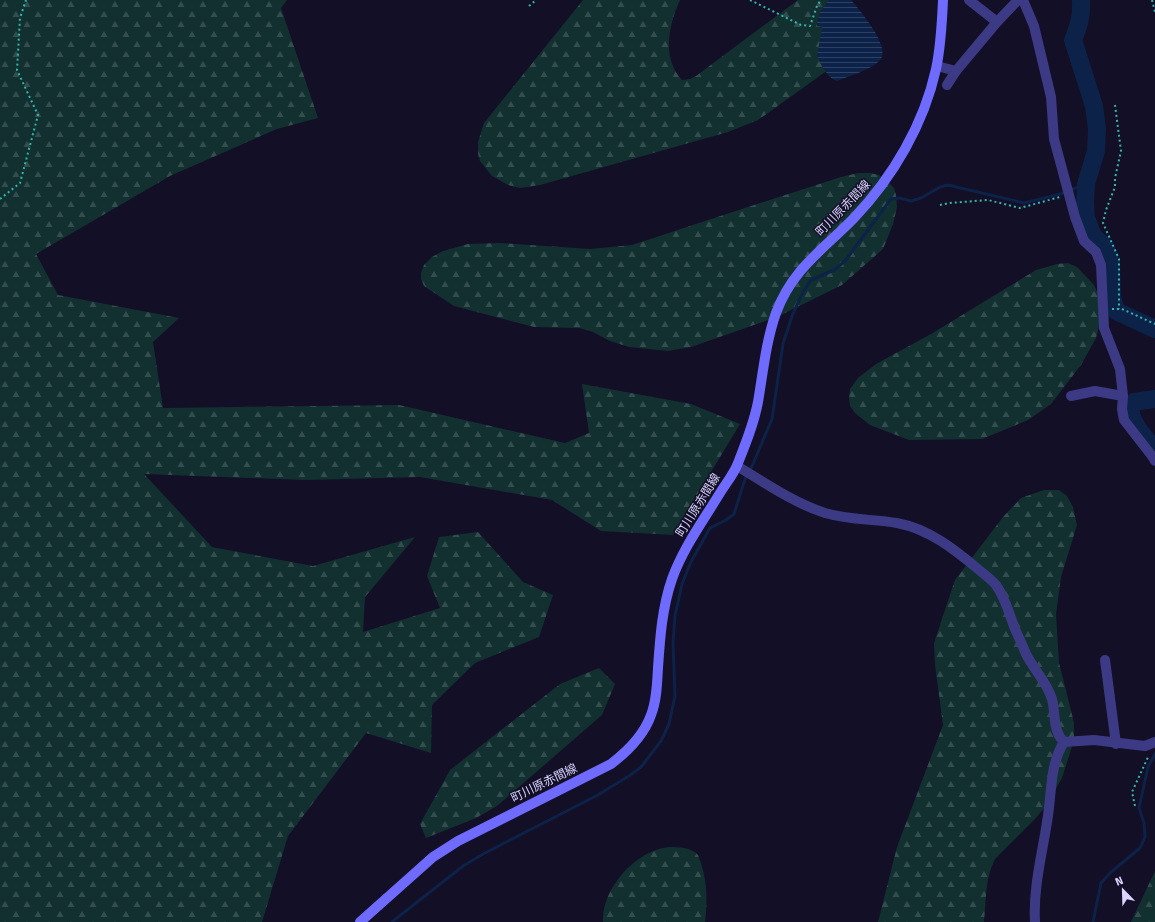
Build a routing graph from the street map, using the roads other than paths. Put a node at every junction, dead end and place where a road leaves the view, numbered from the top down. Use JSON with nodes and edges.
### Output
{"nodes":[{"id":1,"x":943,"y":0,"type":"edge"},
{"id":2,"x":969,"y":0,"type":"edge"},
{"id":3,"x":1018,"y":0,"type":"edge"},
{"id":4,"x":1024,"y":0,"type":"edge"},
{"id":5,"x":997,"y":22,"type":"junction"},
{"id":6,"x":937,"y":66,"type":"junction"},
{"id":7,"x":956,"y":71,"type":"junction"},
{"id":8,"x":947,"y":85,"type":"dead end"},
{"id":9,"x":1071,"y":396,"type":"dead end"},
{"id":10,"x":1123,"y":396,"type":"junction"},
{"id":11,"x":1155,"y":461,"type":"edge"},
{"id":12,"x":737,"y":466,"type":"junction"},
{"id":13,"x":1105,"y":660,"type":"dead end"},
{"id":14,"x":1064,"y":742,"type":"junction"},
{"id":15,"x":1155,"y":742,"type":"edge"},
{"id":16,"x":1116,"y":744,"type":"junction"},
{"id":17,"x":360,"y":922,"type":"edge"},
{"id":18,"x":1035,"y":922,"type":"edge"}],
"edges":[{"from":1,"to":6,"type":"main road","name":"町川原赤間線"},
{"from":2,"to":5,"type":"street"},
{"from":3,"to":5,"type":"street"},
{"from":4,"to":10,"type":"street"},
{"from":5,"to":7,"type":"street"},
{"from":6,"to":7,"type":"street"},
{"from":6,"to":12,"type":"main road","name":"町川原赤間線"},
{"from":7,"to":8,"type":"street"},
{"from":9,"to":10,"type":"street"},
{"from":10,"to":11,"type":"street"},
{"from":12,"to":14,"type":"street"},
{"from":12,"to":17,"type":"main road","name":"町川原赤間線"},
{"from":13,"to":16,"type":"street"},
{"from":14,"to":16,"type":"street"},
{"from":14,"to":18,"type":"street"},
{"from":15,"to":16,"type":"street"}]}
